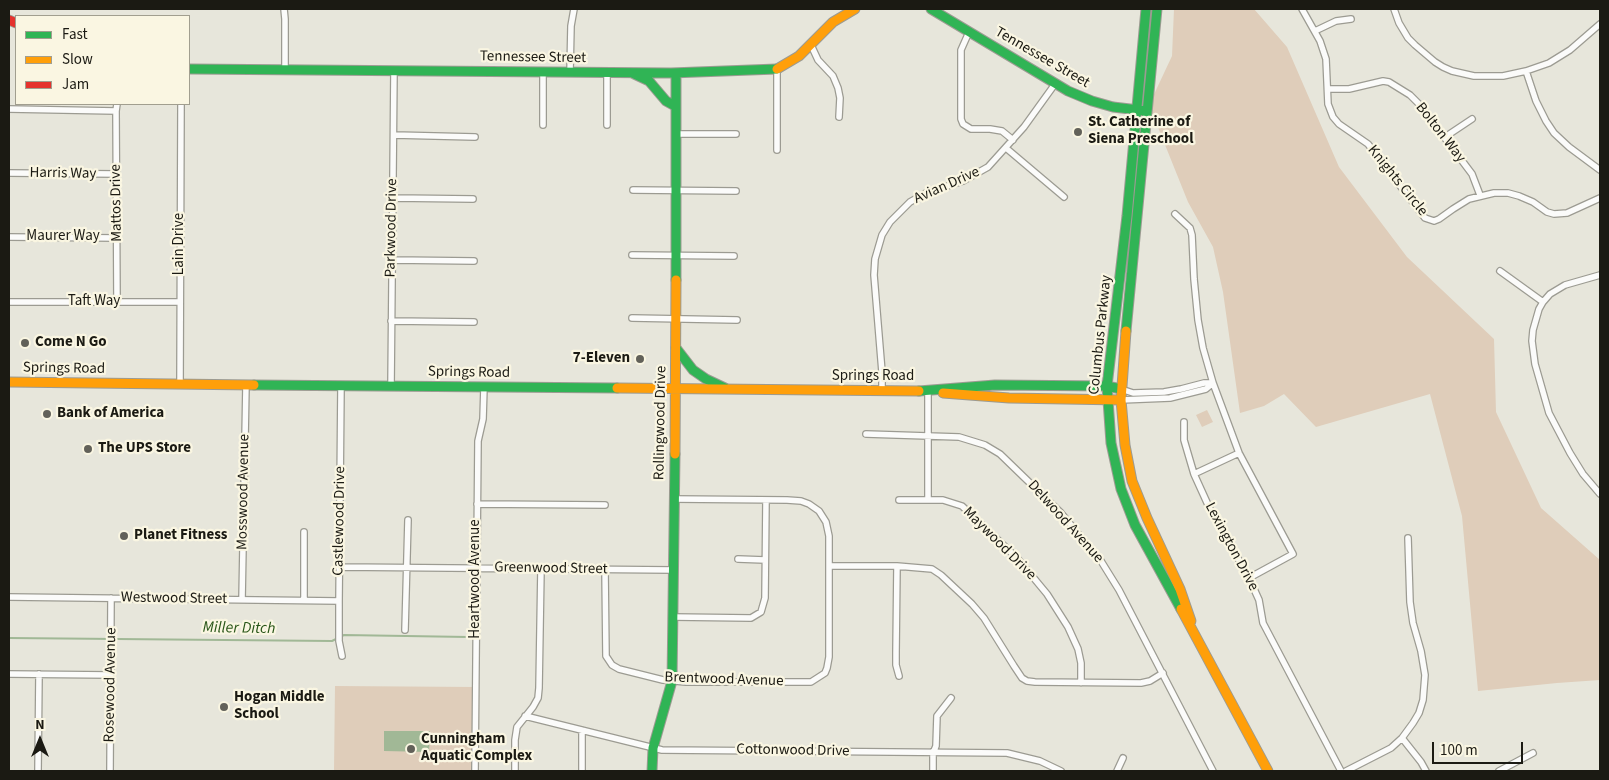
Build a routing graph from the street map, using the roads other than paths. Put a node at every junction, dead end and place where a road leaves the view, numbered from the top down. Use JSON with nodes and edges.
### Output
{"nodes":[{"id":1,"x":284,"y":9,"type":"edge"},
{"id":2,"x":574,"y":9,"type":"edge"},
{"id":3,"x":856,"y":9,"type":"edge"},
{"id":4,"x":932,"y":9,"type":"edge"},
{"id":5,"x":1146,"y":9,"type":"edge"},
{"id":6,"x":1157,"y":9,"type":"edge"},
{"id":7,"x":1302,"y":9,"type":"edge"},
{"id":8,"x":1394,"y":9,"type":"edge"},
{"id":9,"x":1351,"y":19,"type":"dead end"},
{"id":10,"x":1600,"y":24,"type":"edge"},
{"id":11,"x":1315,"y":31,"type":"junction"},
{"id":12,"x":968,"y":35,"type":"junction"},
{"id":13,"x":811,"y":45,"type":"junction"},
{"id":14,"x":190,"y":69,"type":"edge"},
{"id":15,"x":285,"y":69,"type":"junction"},
{"id":16,"x":777,"y":69,"type":"junction"},
{"id":17,"x":394,"y":70,"type":"junction"},
{"id":18,"x":1526,"y":71,"type":"junction"},
{"id":19,"x":543,"y":72,"type":"junction"},
{"id":20,"x":570,"y":72,"type":"junction"},
{"id":21,"x":607,"y":72,"type":"junction"},
{"id":22,"x":629,"y":72,"type":"junction"},
{"id":23,"x":676,"y":73,"type":"junction"},
{"id":24,"x":1055,"y":84,"type":"junction"},
{"id":25,"x":1328,"y":89,"type":"junction"},
{"id":26,"x":181,"y":105,"type":"edge"},
{"id":27,"x":675,"y":106,"type":"junction"},
{"id":28,"x":116,"y":107,"type":"edge"},
{"id":29,"x":9,"y":109,"type":"edge"},
{"id":30,"x":1136,"y":110,"type":"junction"},
{"id":31,"x":1147,"y":111,"type":"junction"},
{"id":32,"x":839,"y":117,"type":"dead end"},
{"id":33,"x":1472,"y":119,"type":"dead end"},
{"id":34,"x":543,"y":125,"type":"dead end"},
{"id":35,"x":606,"y":125,"type":"dead end"},
{"id":36,"x":677,"y":134,"type":"junction"},
{"id":37,"x":736,"y":134,"type":"dead end"},
{"id":38,"x":394,"y":135,"type":"junction"},
{"id":39,"x":475,"y":137,"type":"dead end"},
{"id":40,"x":1444,"y":137,"type":"junction"},
{"id":41,"x":1013,"y":140,"type":"junction"},
{"id":42,"x":1006,"y":148,"type":"junction"},
{"id":43,"x":777,"y":150,"type":"dead end"},
{"id":44,"x":1600,"y":170,"type":"edge"},
{"id":45,"x":9,"y":173,"type":"edge"},
{"id":46,"x":117,"y":174,"type":"junction"},
{"id":47,"x":633,"y":190,"type":"dead end"},
{"id":48,"x":676,"y":191,"type":"junction"},
{"id":49,"x":736,"y":192,"type":"dead end"},
{"id":50,"x":1480,"y":195,"type":"junction"},
{"id":51,"x":1064,"y":197,"type":"dead end"},
{"id":52,"x":393,"y":198,"type":"junction"},
{"id":53,"x":1600,"y":198,"type":"edge"},
{"id":54,"x":473,"y":199,"type":"dead end"},
{"id":55,"x":1174,"y":214,"type":"dead end"},
{"id":56,"x":9,"y":237,"type":"edge"},
{"id":57,"x":118,"y":238,"type":"junction"},
{"id":58,"x":632,"y":255,"type":"dead end"},
{"id":59,"x":676,"y":255,"type":"junction"},
{"id":60,"x":734,"y":256,"type":"dead end"},
{"id":61,"x":392,"y":260,"type":"junction"},
{"id":62,"x":474,"y":261,"type":"dead end"},
{"id":63,"x":1500,"y":271,"type":"dead end"},
{"id":64,"x":1600,"y":275,"type":"edge"},
{"id":65,"x":9,"y":302,"type":"edge"},
{"id":66,"x":117,"y":302,"type":"junction"},
{"id":67,"x":180,"y":302,"type":"junction"},
{"id":68,"x":1543,"y":302,"type":"junction"},
{"id":69,"x":632,"y":318,"type":"dead end"},
{"id":70,"x":676,"y":319,"type":"junction"},
{"id":71,"x":738,"y":320,"type":"dead end"},
{"id":72,"x":392,"y":321,"type":"junction"},
{"id":73,"x":474,"y":322,"type":"dead end"},
{"id":74,"x":676,"y":347,"type":"junction"},
{"id":75,"x":9,"y":382,"type":"edge"},
{"id":76,"x":1213,"y":383,"type":"junction"},
{"id":77,"x":180,"y":384,"type":"junction"},
{"id":78,"x":246,"y":385,"type":"junction"},
{"id":79,"x":341,"y":386,"type":"junction"},
{"id":80,"x":391,"y":386,"type":"junction"},
{"id":81,"x":1107,"y":386,"type":"junction"},
{"id":82,"x":484,"y":387,"type":"junction"},
{"id":83,"x":675,"y":389,"type":"junction"},
{"id":84,"x":727,"y":389,"type":"junction"},
{"id":85,"x":1121,"y":389,"type":"junction"},
{"id":86,"x":928,"y":390,"type":"junction"},
{"id":87,"x":882,"y":391,"type":"junction"},
{"id":88,"x":1107,"y":400,"type":"junction"},
{"id":89,"x":1121,"y":400,"type":"junction"},
{"id":90,"x":1184,"y":422,"type":"dead end"},
{"id":91,"x":866,"y":434,"type":"dead end"},
{"id":92,"x":928,"y":435,"type":"junction"},
{"id":93,"x":1239,"y":453,"type":"junction"},
{"id":94,"x":1194,"y":474,"type":"junction"},
{"id":95,"x":1600,"y":494,"type":"edge"},
{"id":96,"x":674,"y":499,"type":"junction"},
{"id":97,"x":928,"y":499,"type":"junction"},
{"id":98,"x":766,"y":500,"type":"junction"},
{"id":99,"x":899,"y":500,"type":"dead end"},
{"id":100,"x":477,"y":504,"type":"junction"},
{"id":101,"x":605,"y":505,"type":"dead end"},
{"id":102,"x":408,"y":520,"type":"dead end"},
{"id":103,"x":304,"y":532,"type":"dead end"},
{"id":104,"x":1408,"y":538,"type":"dead end"},
{"id":105,"x":738,"y":559,"type":"dead end"},
{"id":106,"x":765,"y":560,"type":"junction"},
{"id":107,"x":829,"y":566,"type":"junction"},
{"id":108,"x":897,"y":566,"type":"junction"},
{"id":109,"x":339,"y":567,"type":"junction"},
{"id":110,"x":407,"y":568,"type":"junction"},
{"id":111,"x":476,"y":568,"type":"junction"},
{"id":112,"x":541,"y":569,"type":"junction"},
{"id":113,"x":605,"y":570,"type":"junction"},
{"id":114,"x":673,"y":570,"type":"junction"},
{"id":115,"x":1249,"y":578,"type":"junction"},
{"id":116,"x":9,"y":597,"type":"edge"},
{"id":117,"x":111,"y":598,"type":"junction"},
{"id":118,"x":242,"y":600,"type":"junction"},
{"id":119,"x":304,"y":600,"type":"junction"},
{"id":120,"x":339,"y":601,"type":"junction"},
{"id":121,"x":673,"y":617,"type":"junction"},
{"id":122,"x":406,"y":630,"type":"dead end"},
{"id":123,"x":1200,"y":645,"type":"junction"},
{"id":124,"x":342,"y":656,"type":"dead end"},
{"id":125,"x":1163,"y":673,"type":"junction"},
{"id":126,"x":9,"y":674,"type":"edge"},
{"id":127,"x":39,"y":674,"type":"junction"},
{"id":128,"x":111,"y":675,"type":"junction"},
{"id":129,"x":899,"y":676,"type":"dead end"},
{"id":130,"x":672,"y":680,"type":"junction"},
{"id":131,"x":1082,"y":683,"type":"junction"},
{"id":132,"x":951,"y":698,"type":"dead end"},
{"id":133,"x":525,"y":716,"type":"junction"},
{"id":134,"x":582,"y":730,"type":"junction"},
{"id":135,"x":1402,"y":738,"type":"junction"},
{"id":136,"x":653,"y":748,"type":"junction"},
{"id":137,"x":933,"y":753,"type":"junction"},
{"id":138,"x":1533,"y":753,"type":"dead end"},
{"id":139,"x":1123,"y":758,"type":"dead end"},
{"id":140,"x":38,"y":771,"type":"edge"},
{"id":141,"x":110,"y":771,"type":"edge"},
{"id":142,"x":475,"y":771,"type":"edge"},
{"id":143,"x":515,"y":771,"type":"edge"},
{"id":144,"x":582,"y":771,"type":"edge"},
{"id":145,"x":652,"y":771,"type":"edge"},
{"id":146,"x":933,"y":771,"type":"edge"},
{"id":147,"x":1062,"y":771,"type":"edge"},
{"id":148,"x":1118,"y":771,"type":"edge"},
{"id":149,"x":1214,"y":771,"type":"edge"},
{"id":150,"x":1268,"y":771,"type":"edge"},
{"id":151,"x":1341,"y":771,"type":"edge"},
{"id":152,"x":1346,"y":771,"type":"edge"},
{"id":153,"x":1426,"y":771,"type":"edge"},
{"id":154,"x":1499,"y":771,"type":"edge"}],
"edges":[{"from":1,"to":15,"type":"street"},
{"from":2,"to":20,"type":"street"},
{"from":3,"to":13,"type":"main road","name":"Tennessee Street"},
{"from":4,"to":12,"type":"main road","name":"Tennessee Street"},
{"from":5,"to":30,"type":"main road","name":"Columbus Parkway"},
{"from":6,"to":31,"type":"main road","name":"Columbus Parkway"},
{"from":7,"to":11,"type":"street","name":"Knights Circle"},
{"from":8,"to":18,"type":"street"},
{"from":9,"to":11,"type":"street"},
{"from":10,"to":18,"type":"street"},
{"from":11,"to":25,"type":"street","name":"Knights Circle"},
{"from":12,"to":24,"type":"main road","name":"Tennessee Street"},
{"from":12,"to":41,"type":"street"},
{"from":13,"to":16,"type":"main road","name":"Tennessee Street"},
{"from":13,"to":32,"type":"street"},
{"from":14,"to":15,"type":"main road","name":"Tennessee Street"},
{"from":15,"to":17,"type":"main road","name":"Tennessee Street"},
{"from":16,"to":23,"type":"main road","name":"Tennessee Street"},
{"from":16,"to":43,"type":"street"},
{"from":17,"to":19,"type":"main road","name":"Tennessee Street"},
{"from":17,"to":38,"type":"street","name":"Parkwood Drive"},
{"from":18,"to":44,"type":"street"},
{"from":19,"to":20,"type":"main road","name":"Tennessee Street"},
{"from":19,"to":34,"type":"street"},
{"from":20,"to":21,"type":"main road","name":"Tennessee Street"},
{"from":21,"to":22,"type":"main road","name":"Tennessee Street"},
{"from":21,"to":35,"type":"street"},
{"from":22,"to":23,"type":"main road","name":"Tennessee Street"},
{"from":22,"to":27,"type":"main road"},
{"from":23,"to":27,"type":"main road","name":"Rollingwood Drive"},
{"from":24,"to":30,"type":"main road","name":"Tennessee Street"},
{"from":24,"to":41,"type":"street","name":"Avian Drive"},
{"from":25,"to":40,"type":"street","name":"Bolton Way"},
{"from":25,"to":50,"type":"street","name":"Knights Circle"},
{"from":26,"to":67,"type":"street","name":"Lain Drive"},
{"from":27,"to":36,"type":"main road","name":"Rollingwood Drive"},
{"from":28,"to":29,"type":"street"},
{"from":28,"to":46,"type":"street","name":"Mattos Drive"},
{"from":30,"to":31,"type":"main road","name":"Tennessee Street"},
{"from":30,"to":81,"type":"main road","name":"Columbus Parkway"},
{"from":31,"to":85,"type":"main road","name":"Columbus Parkway"},
{"from":33,"to":40,"type":"street"},
{"from":36,"to":37,"type":"street"},
{"from":36,"to":48,"type":"main road","name":"Rollingwood Drive"},
{"from":38,"to":39,"type":"street"},
{"from":38,"to":52,"type":"street","name":"Parkwood Drive"},
{"from":40,"to":50,"type":"street","name":"Bolton Way"},
{"from":41,"to":42,"type":"street","name":"Avian Drive"},
{"from":42,"to":51,"type":"street"},
{"from":42,"to":87,"type":"street","name":"Avian Drive"},
{"from":45,"to":46,"type":"street","name":"Harris Way"},
{"from":46,"to":57,"type":"street","name":"Mattos Drive"},
{"from":47,"to":48,"type":"street"},
{"from":48,"to":49,"type":"street"},
{"from":48,"to":59,"type":"main road","name":"Rollingwood Drive"},
{"from":50,"to":53,"type":"street","name":"Knights Circle"},
{"from":52,"to":54,"type":"street"},
{"from":52,"to":61,"type":"street","name":"Parkwood Drive"},
{"from":55,"to":76,"type":"street"},
{"from":56,"to":57,"type":"street","name":"Maurer Way"},
{"from":57,"to":66,"type":"street","name":"Mattos Drive"},
{"from":58,"to":59,"type":"street"},
{"from":59,"to":60,"type":"street"},
{"from":59,"to":70,"type":"main road","name":"Rollingwood Drive"},
{"from":61,"to":62,"type":"street"},
{"from":61,"to":72,"type":"street","name":"Parkwood Drive"},
{"from":63,"to":68,"type":"street"},
{"from":64,"to":68,"type":"street"},
{"from":65,"to":66,"type":"street","name":"Taft Way"},
{"from":66,"to":67,"type":"street","name":"Taft Way"},
{"from":67,"to":77,"type":"street","name":"Lain Drive"},
{"from":68,"to":95,"type":"street"},
{"from":69,"to":70,"type":"street"},
{"from":70,"to":71,"type":"street"},
{"from":70,"to":74,"type":"main road","name":"Rollingwood Drive"},
{"from":72,"to":73,"type":"street"},
{"from":72,"to":80,"type":"street","name":"Parkwood Drive"},
{"from":74,"to":83,"type":"main road","name":"Rollingwood Drive"},
{"from":74,"to":84,"type":"main road"},
{"from":75,"to":77,"type":"main road","name":"Springs Road"},
{"from":76,"to":85,"type":"street","name":"Springs Road"},
{"from":76,"to":89,"type":"street","name":"Springs Road"},
{"from":76,"to":93,"type":"street"},
{"from":77,"to":78,"type":"main road","name":"Springs Road"},
{"from":78,"to":79,"type":"main road","name":"Springs Road"},
{"from":78,"to":118,"type":"street","name":"Mosswood Avenue"},
{"from":79,"to":80,"type":"main road","name":"Springs Road"},
{"from":79,"to":109,"type":"street","name":"Castlewood Drive"},
{"from":80,"to":82,"type":"main road","name":"Springs Road"},
{"from":81,"to":85,"type":"main road","name":"Springs Road"},
{"from":81,"to":86,"type":"main road","name":"Springs Road"},
{"from":81,"to":88,"type":"main road","name":"Columbus Parkway"},
{"from":82,"to":83,"type":"main road","name":"Springs Road"},
{"from":82,"to":100,"type":"street","name":"Heartwood Avenue"},
{"from":83,"to":84,"type":"main road","name":"Springs Road"},
{"from":83,"to":96,"type":"main road","name":"Rollingwood Drive"},
{"from":84,"to":87,"type":"main road","name":"Springs Road"},
{"from":85,"to":89,"type":"main road","name":"Columbus Parkway"},
{"from":86,"to":87,"type":"main road","name":"Springs Road"},
{"from":86,"to":88,"type":"main road","name":"Springs Road"},
{"from":86,"to":92,"type":"street"},
{"from":88,"to":89,"type":"main road","name":"Springs Road"},
{"from":88,"to":123,"type":"main road","name":"Columbus Parkway"},
{"from":89,"to":123,"type":"main road","name":"Columbus Parkway"},
{"from":90,"to":94,"type":"street","name":"Lexington Drive"},
{"from":91,"to":92,"type":"street","name":"Delwood Avenue"},
{"from":92,"to":97,"type":"street"},
{"from":92,"to":125,"type":"street","name":"Delwood Avenue"},
{"from":93,"to":94,"type":"street"},
{"from":93,"to":115,"type":"street"},
{"from":94,"to":115,"type":"street","name":"Lexington Drive"},
{"from":96,"to":98,"type":"street","name":"Brentwood Avenue"},
{"from":96,"to":114,"type":"main road","name":"Rollingwood Drive"},
{"from":97,"to":99,"type":"street","name":"Maywood Drive"},
{"from":97,"to":131,"type":"street","name":"Maywood Drive"},
{"from":98,"to":106,"type":"street"},
{"from":98,"to":107,"type":"street","name":"Brentwood Avenue"},
{"from":100,"to":101,"type":"street"},
{"from":100,"to":111,"type":"street","name":"Heartwood Avenue"},
{"from":102,"to":110,"type":"street"},
{"from":103,"to":119,"type":"street"},
{"from":104,"to":135,"type":"street"},
{"from":105,"to":106,"type":"street"},
{"from":106,"to":121,"type":"street"},
{"from":107,"to":108,"type":"street"},
{"from":107,"to":130,"type":"street","name":"Brentwood Avenue"},
{"from":108,"to":129,"type":"street"},
{"from":108,"to":131,"type":"street"},
{"from":109,"to":110,"type":"street","name":"Greenwood Street"},
{"from":109,"to":120,"type":"street","name":"Castlewood Drive"},
{"from":110,"to":111,"type":"street","name":"Greenwood Street"},
{"from":110,"to":122,"type":"street"},
{"from":111,"to":112,"type":"street","name":"Greenwood Street"},
{"from":111,"to":142,"type":"street","name":"Heartwood Avenue"},
{"from":112,"to":113,"type":"street","name":"Greenwood Street"},
{"from":112,"to":133,"type":"street"},
{"from":113,"to":114,"type":"street","name":"Greenwood Street"},
{"from":113,"to":130,"type":"street","name":"Brentwood Avenue"},
{"from":114,"to":121,"type":"main road","name":"Rollingwood Drive"},
{"from":115,"to":151,"type":"street","name":"Lexington Drive"},
{"from":116,"to":117,"type":"street","name":"Westwood Street"},
{"from":117,"to":118,"type":"street","name":"Westwood Street"},
{"from":117,"to":128,"type":"street","name":"Rosewood Avenue"},
{"from":118,"to":119,"type":"street","name":"Westwood Street"},
{"from":119,"to":120,"type":"street","name":"Westwood Street"},
{"from":120,"to":124,"type":"street","name":"Castlewood Drive"},
{"from":121,"to":130,"type":"main road","name":"Rollingwood Drive"},
{"from":123,"to":150,"type":"main road","name":"Columbus Parkway"},
{"from":125,"to":131,"type":"street"},
{"from":125,"to":149,"type":"street","name":"Delwood Avenue"},
{"from":126,"to":127,"type":"street"},
{"from":127,"to":128,"type":"street"},
{"from":127,"to":140,"type":"street"},
{"from":128,"to":141,"type":"street","name":"Rosewood Avenue"},
{"from":130,"to":136,"type":"main road","name":"Rollingwood Drive"},
{"from":132,"to":137,"type":"street"},
{"from":133,"to":134,"type":"street","name":"Cottonwood Drive"},
{"from":133,"to":143,"type":"street"},
{"from":134,"to":136,"type":"street","name":"Cottonwood Drive"},
{"from":134,"to":144,"type":"street"},
{"from":135,"to":152,"type":"street"},
{"from":135,"to":153,"type":"street"},
{"from":136,"to":137,"type":"street","name":"Cottonwood Drive"},
{"from":136,"to":145,"type":"main road","name":"Rollingwood Drive"},
{"from":137,"to":146,"type":"street"},
{"from":137,"to":147,"type":"street","name":"Cottonwood Drive"},
{"from":138,"to":154,"type":"street"},
{"from":139,"to":148,"type":"street"}]}
